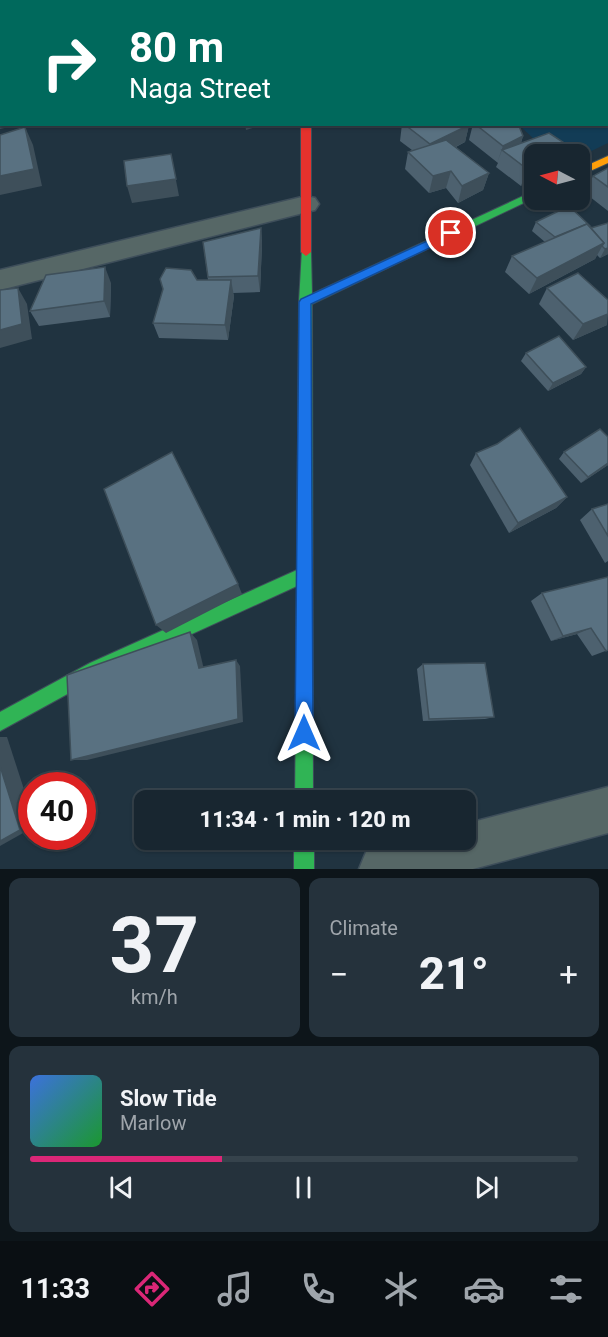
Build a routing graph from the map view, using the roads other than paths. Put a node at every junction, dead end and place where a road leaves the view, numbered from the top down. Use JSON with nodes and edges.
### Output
{"nodes":[{"id":1,"x":306,"y":126,"type":"edge"},
{"id":2,"x":608,"y":159,"type":"edge"},
{"id":3,"x":590,"y":168,"type":"edge"},
{"id":4,"x":524,"y":199,"type":"edge"},
{"id":5,"x":306,"y":204,"type":"junction"},
{"id":6,"x":0,"y":280,"type":"edge"},
{"id":7,"x":305,"y":302,"type":"junction"},
{"id":8,"x":304,"y":575,"type":"junction"},
{"id":9,"x":0,"y":722,"type":"edge"},
{"id":10,"x":304,"y":790,"type":"edge"},
{"id":11,"x":608,"y":810,"type":"edge"},
{"id":12,"x":304,"y":850,"type":"edge"},
{"id":13,"x":304,"y":869,"type":"edge"},
{"id":14,"x":383,"y":869,"type":"edge"}],
"edges":[{"from":1,"to":5,"type":"street"},
{"from":2,"to":3,"type":"street"},
{"from":4,"to":7,"type":"street"},
{"from":5,"to":6,"type":"street"},
{"from":5,"to":7,"type":"street"},
{"from":7,"to":8,"type":"street"},
{"from":8,"to":9,"type":"street"},
{"from":8,"to":10,"type":"street"},
{"from":11,"to":14,"type":"street"},
{"from":12,"to":13,"type":"street"}]}
